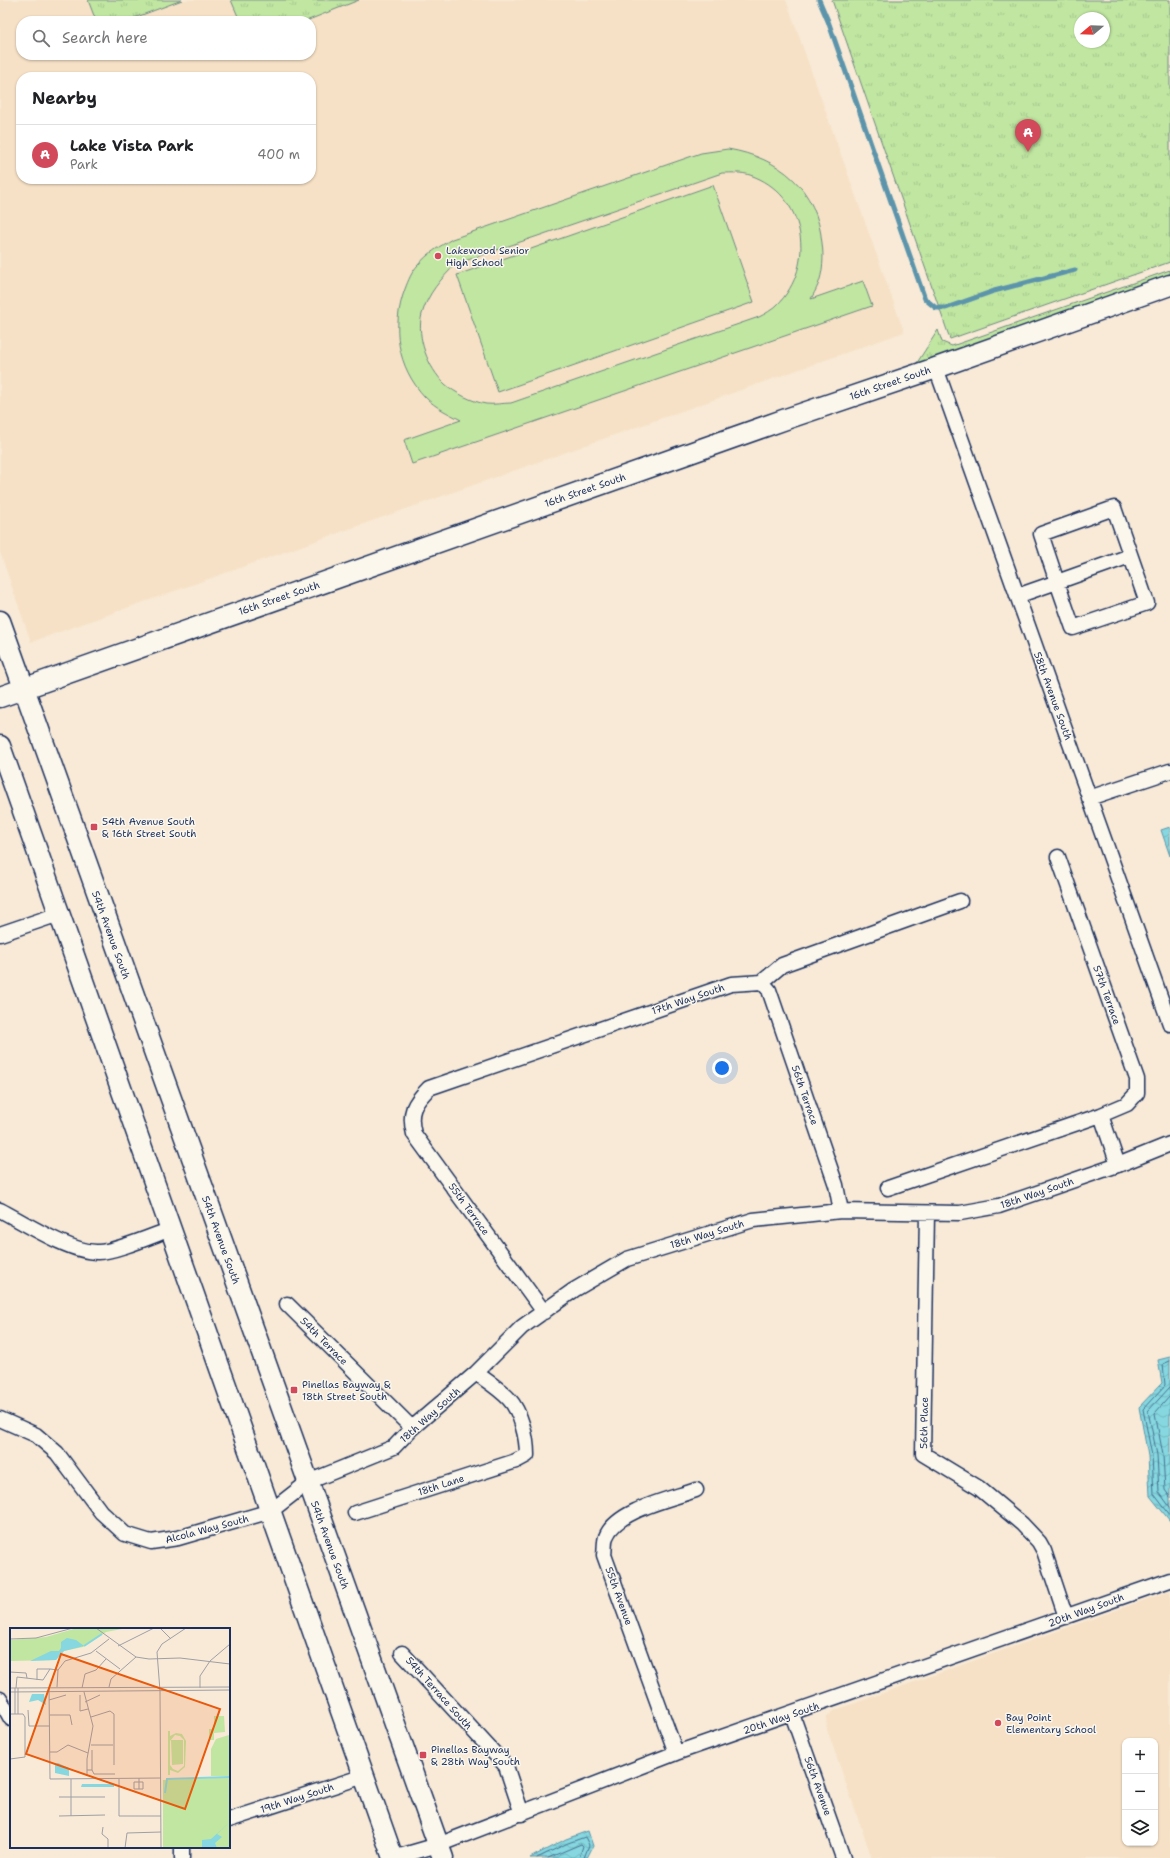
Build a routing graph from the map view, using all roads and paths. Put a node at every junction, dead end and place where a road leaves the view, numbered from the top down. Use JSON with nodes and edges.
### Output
{"nodes":[{"id":1,"x":1170,"y":285,"type":"edge"},
{"id":2,"x":936,"y":368,"type":"junction"},
{"id":3,"x":1130,"y":556,"type":"junction"},
{"id":4,"x":1057,"y":582,"type":"junction"},
{"id":5,"x":1018,"y":596,"type":"junction"},
{"id":6,"x":0,"y":621,"type":"edge"},
{"id":7,"x":23,"y":689,"type":"junction"},
{"id":8,"x":0,"y":698,"type":"edge"},
{"id":9,"x":0,"y":746,"type":"edge"},
{"id":10,"x":1170,"y":771,"type":"edge"},
{"id":11,"x":1089,"y":798,"type":"junction"},
{"id":12,"x":1058,"y":857,"type":"dead end"},
{"id":13,"x":960,"y":901,"type":"dead end"},
{"id":14,"x":59,"y":914,"type":"junction"},
{"id":15,"x":0,"y":934,"type":"edge"},
{"id":16,"x":762,"y":982,"type":"junction"},
{"id":17,"x":1170,"y":1024,"type":"edge"},
{"id":18,"x":416,"y":1102,"type":"joint"},
{"id":19,"x":1101,"y":1115,"type":"junction"},
{"id":20,"x":1170,"y":1144,"type":"edge"},
{"id":21,"x":1118,"y":1164,"type":"junction"},
{"id":22,"x":888,"y":1188,"type":"dead end"},
{"id":23,"x":0,"y":1210,"type":"edge"},
{"id":24,"x":841,"y":1211,"type":"junction"},
{"id":25,"x":927,"y":1214,"type":"junction"},
{"id":26,"x":171,"y":1229,"type":"junction"},
{"id":27,"x":287,"y":1304,"type":"dead end"},
{"id":28,"x":544,"y":1312,"type":"junction"},
{"id":29,"x":476,"y":1373,"type":"junction"},
{"id":30,"x":0,"y":1419,"type":"edge"},
{"id":31,"x":412,"y":1428,"type":"junction"},
{"id":32,"x":308,"y":1482,"type":"junction"},
{"id":33,"x":696,"y":1490,"type":"dead end"},
{"id":34,"x":271,"y":1511,"type":"junction"},
{"id":35,"x":355,"y":1513,"type":"dead end"},
{"id":36,"x":1170,"y":1580,"type":"edge"},
{"id":37,"x":1066,"y":1617,"type":"junction"},
{"id":38,"x":402,"y":1653,"type":"dead end"},
{"id":39,"x":0,"y":1699,"type":"edge"},
{"id":40,"x":792,"y":1714,"type":"junction"},
{"id":41,"x":10,"y":1717,"type":"edge"},
{"id":42,"x":676,"y":1753,"type":"junction"},
{"id":43,"x":364,"y":1776,"type":"junction"},
{"id":44,"x":522,"y":1814,"type":"junction"},
{"id":45,"x":230,"y":1820,"type":"edge"},
{"id":46,"x":440,"y":1852,"type":"edge"},
{"id":47,"x":393,"y":1858,"type":"edge"},
{"id":48,"x":843,"y":1858,"type":"edge"}],
"edges":[{"from":1,"to":2,"type":"main road","name":"16th Street South"},
{"from":2,"to":5,"type":"street","name":"58th Avenue South"},
{"from":2,"to":7,"type":"main road","name":"16th Street South"},
{"from":3,"to":4,"type":"street"},
{"from":3,"to":4,"type":"street"},
{"from":3,"to":4,"type":"street"},
{"from":4,"to":5,"type":"street"},
{"from":5,"to":11,"type":"street","name":"58th Avenue South"},
{"from":6,"to":7,"type":"main road","name":"54th Avenue South"},
{"from":7,"to":8,"type":"main road","name":"16th Street South"},
{"from":7,"to":32,"type":"main road","name":"54th Avenue South"},
{"from":9,"to":14,"type":"main road"},
{"from":10,"to":11,"type":"street"},
{"from":11,"to":17,"type":"street","name":"58th Avenue South"},
{"from":12,"to":19,"type":"street","name":"57th Terrace"},
{"from":13,"to":16,"type":"street"},
{"from":14,"to":15,"type":"street"},
{"from":14,"to":26,"type":"main road"},
{"from":16,"to":18,"type":"street","name":"17th Way South"},
{"from":16,"to":24,"type":"street","name":"56th Terrace"},
{"from":18,"to":28,"type":"street","name":"55th Terrace"},
{"from":19,"to":21,"type":"street"},
{"from":19,"to":22,"type":"street","name":"57th Terrace"},
{"from":20,"to":21,"type":"street","name":"18th Way South"},
{"from":21,"to":25,"type":"street","name":"18th Way South"},
{"from":23,"to":26,"type":"street"},
{"from":24,"to":25,"type":"street","name":"18th Way South"},
{"from":24,"to":28,"type":"street","name":"18th Way South"},
{"from":25,"to":37,"type":"street","name":"56th Place"},
{"from":26,"to":34,"type":"main road"},
{"from":27,"to":31,"type":"street","name":"54th Terrace"},
{"from":28,"to":29,"type":"street","name":"18th Way South"},
{"from":29,"to":31,"type":"street","name":"18th Way South"},
{"from":29,"to":35,"type":"street","name":"18th Lane"},
{"from":30,"to":34,"type":"street","name":"Alcola Way South"},
{"from":31,"to":32,"type":"street","name":"18th Way South"},
{"from":32,"to":34,"type":"street","name":"18th Way South"},
{"from":32,"to":46,"type":"main road","name":"54th Avenue South"},
{"from":33,"to":42,"type":"street","name":"55th Avenue"},
{"from":34,"to":43,"type":"main road"},
{"from":36,"to":37,"type":"street","name":"20th Way South"},
{"from":37,"to":40,"type":"street","name":"20th Way South"},
{"from":38,"to":44,"type":"street","name":"54th Terrace South"},
{"from":39,"to":41,"type":"street"},
{"from":40,"to":42,"type":"street","name":"20th Way South"},
{"from":40,"to":48,"type":"street","name":"56th Avenue"},
{"from":42,"to":44,"type":"street","name":"20th Way South"},
{"from":43,"to":45,"type":"street","name":"19th Way South"},
{"from":43,"to":47,"type":"main road"},
{"from":44,"to":46,"type":"street","name":"20th Way South"},
{"from":46,"to":47,"type":"street","name":"20th Way South"}]}
